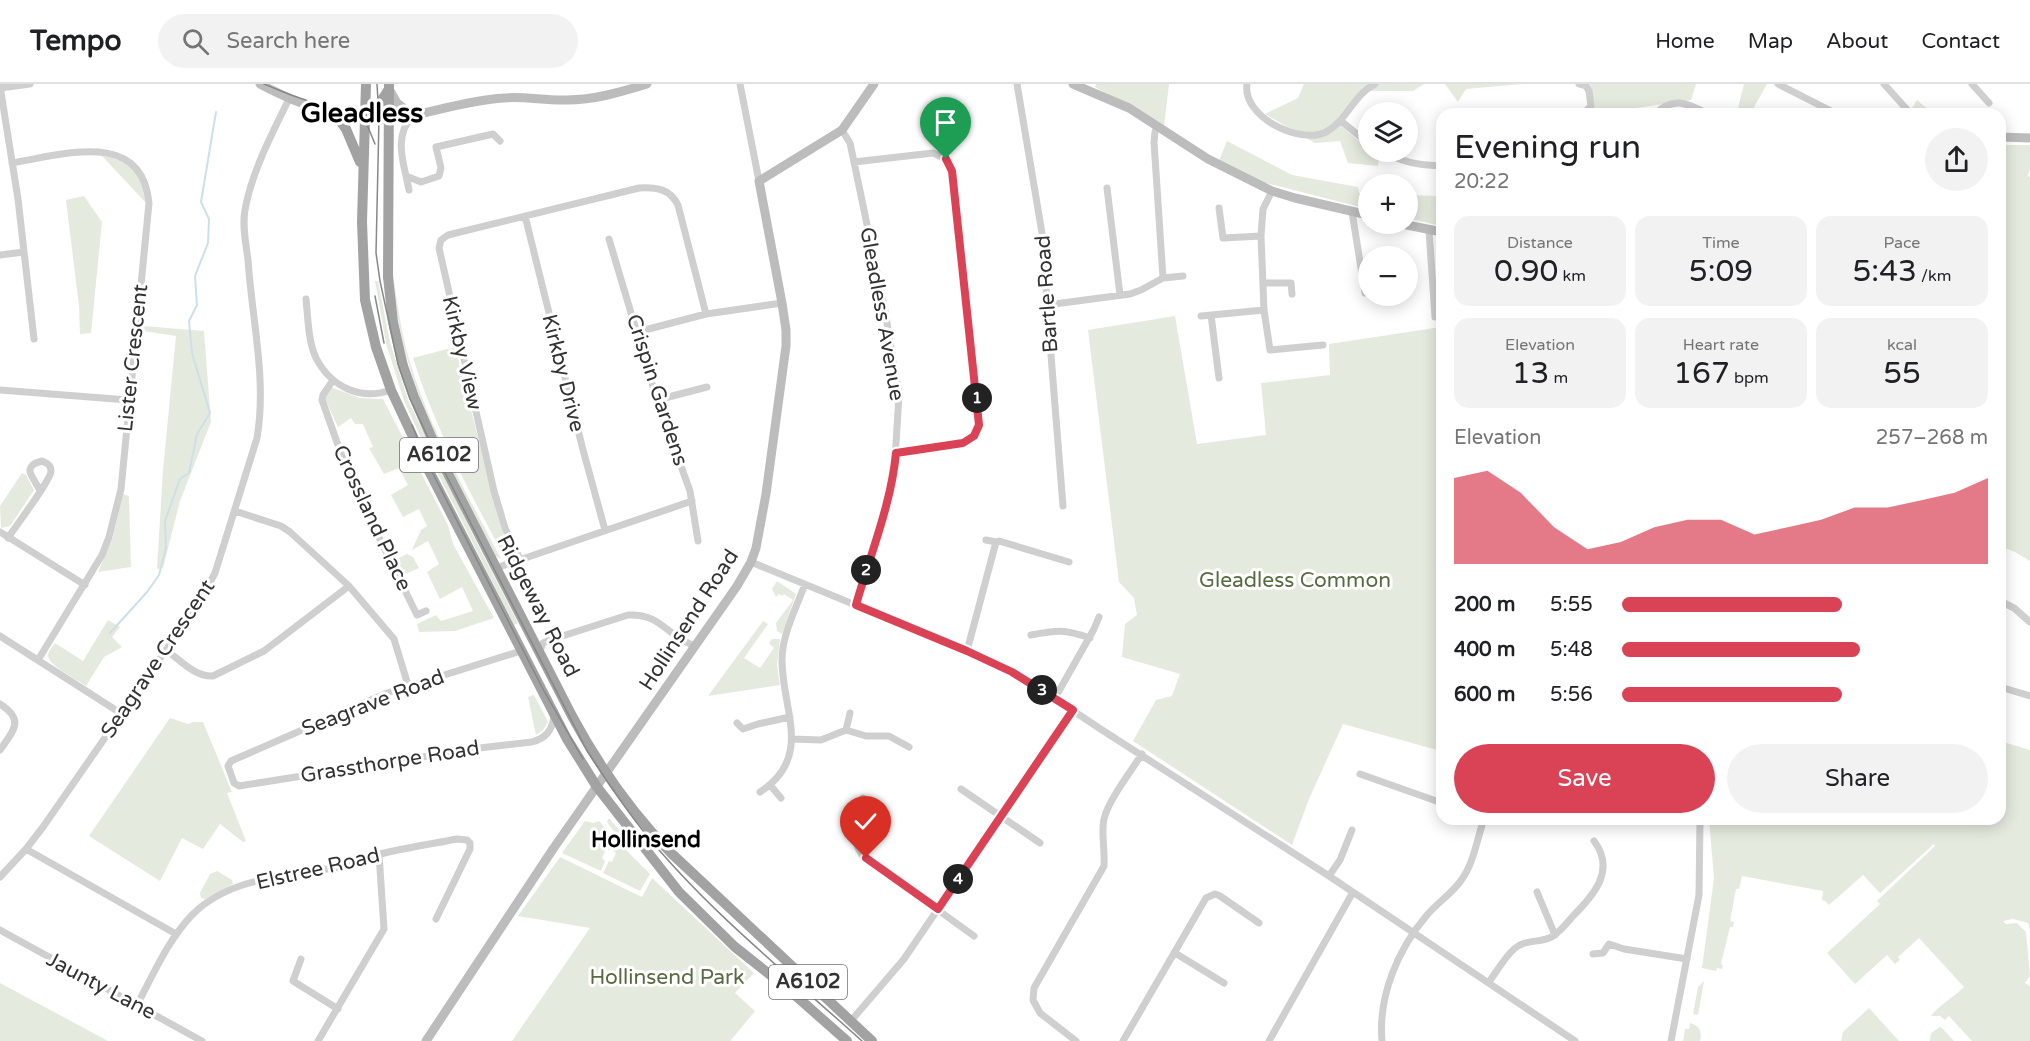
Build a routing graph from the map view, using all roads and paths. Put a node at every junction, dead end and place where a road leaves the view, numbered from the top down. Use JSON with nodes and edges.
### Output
{"nodes":[{"id":1,"x":30,"y":84,"type":"edge"},
{"id":2,"x":260,"y":84,"type":"edge"},
{"id":3,"x":366,"y":84,"type":"edge"},
{"id":4,"x":646,"y":84,"type":"edge"},
{"id":5,"x":740,"y":84,"type":"edge"},
{"id":6,"x":874,"y":84,"type":"edge"},
{"id":7,"x":1017,"y":84,"type":"edge"},
{"id":8,"x":1073,"y":84,"type":"edge"},
{"id":9,"x":1247,"y":84,"type":"edge"},
{"id":10,"x":1375,"y":84,"type":"edge"},
{"id":11,"x":1579,"y":84,"type":"edge"},
{"id":12,"x":1779,"y":84,"type":"edge"},
{"id":13,"x":1884,"y":84,"type":"edge"},
{"id":14,"x":1972,"y":84,"type":"edge"},
{"id":15,"x":389,"y":86,"type":"edge"},
{"id":16,"x":0,"y":87,"type":"edge"},
{"id":17,"x":289,"y":99,"type":"junction"},
{"id":18,"x":1989,"y":104,"type":"dead end"},
{"id":19,"x":1589,"y":108,"type":"edge"},
{"id":20,"x":1664,"y":108,"type":"edge"},
{"id":21,"x":1696,"y":108,"type":"edge"},
{"id":22,"x":1825,"y":108,"type":"edge"},
{"id":23,"x":1906,"y":108,"type":"edge"},
{"id":24,"x":335,"y":114,"type":"junction"},
{"id":25,"x":413,"y":115,"type":"junction"},
{"id":26,"x":364,"y":117,"type":"junction"},
{"id":27,"x":390,"y":118,"type":"junction"},
{"id":28,"x":1341,"y":121,"type":"junction"},
{"id":29,"x":1157,"y":126,"type":"junction"},
{"id":30,"x":842,"y":130,"type":"junction"},
{"id":31,"x":1358,"y":135,"type":"edge"},
{"id":32,"x":2006,"y":137,"type":"edge"},
{"id":33,"x":2030,"y":138,"type":"edge"},
{"id":34,"x":500,"y":141,"type":"dead end"},
{"id":35,"x":854,"y":162,"type":"junction"},
{"id":36,"x":1410,"y":162,"type":"edge"},
{"id":37,"x":12,"y":163,"type":"junction"},
{"id":38,"x":1436,"y":166,"type":"edge"},
{"id":39,"x":362,"y":171,"type":"junction"},
{"id":40,"x":406,"y":176,"type":"junction"},
{"id":41,"x":759,"y":181,"type":"junction"},
{"id":42,"x":1107,"y":188,"type":"dead end"},
{"id":43,"x":409,"y":190,"type":"dead end"},
{"id":44,"x":1272,"y":191,"type":"junction"},
{"id":45,"x":1219,"y":208,"type":"dead end"},
{"id":46,"x":1352,"y":212,"type":"junction"},
{"id":47,"x":1358,"y":213,"type":"edge"},
{"id":48,"x":525,"y":216,"type":"junction"},
{"id":49,"x":1418,"y":228,"type":"edge"},
{"id":50,"x":1429,"y":230,"type":"junction"},
{"id":51,"x":1436,"y":231,"type":"edge"},
{"id":52,"x":1261,"y":236,"type":"junction"},
{"id":53,"x":609,"y":239,"type":"dead end"},
{"id":54,"x":1358,"y":249,"type":"edge"},
{"id":55,"x":24,"y":252,"type":"junction"},
{"id":56,"x":0,"y":255,"type":"edge"},
{"id":57,"x":1183,"y":276,"type":"dead end"},
{"id":58,"x":1163,"y":278,"type":"junction"},
{"id":59,"x":1263,"y":284,"type":"junction"},
{"id":60,"x":1292,"y":294,"type":"dead end"},
{"id":61,"x":1120,"y":295,"type":"junction"},
{"id":62,"x":306,"y":299,"type":"dead end"},
{"id":63,"x":782,"y":303,"type":"junction"},
{"id":64,"x":1047,"y":305,"type":"junction"},
{"id":65,"x":1264,"y":310,"type":"junction"},
{"id":66,"x":706,"y":314,"type":"junction"},
{"id":67,"x":1210,"y":315,"type":"junction"},
{"id":68,"x":1201,"y":316,"type":"dead end"},
{"id":69,"x":1435,"y":317,"type":"dead end"},
{"id":70,"x":637,"y":332,"type":"junction"},
{"id":71,"x":34,"y":339,"type":"dead end"},
{"id":72,"x":1323,"y":345,"type":"dead end"},
{"id":73,"x":1219,"y":378,"type":"dead end"},
{"id":74,"x":333,"y":380,"type":"junction"},
{"id":75,"x":707,"y":387,"type":"dead end"},
{"id":76,"x":0,"y":390,"type":"edge"},
{"id":77,"x":390,"y":390,"type":"junction"},
{"id":78,"x":128,"y":400,"type":"junction"},
{"id":79,"x":657,"y":400,"type":"junction"},
{"id":80,"x":896,"y":453,"type":"junction"},
{"id":81,"x":40,"y":491,"type":"dead end"},
{"id":82,"x":692,"y":501,"type":"junction"},
{"id":83,"x":1063,"y":506,"type":"dead end"},
{"id":84,"x":235,"y":511,"type":"junction"},
{"id":85,"x":605,"y":530,"type":"junction"},
{"id":86,"x":0,"y":532,"type":"edge"},
{"id":87,"x":8,"y":537,"type":"junction"},
{"id":88,"x":986,"y":540,"type":"dead end"},
{"id":89,"x":698,"y":541,"type":"dead end"},
{"id":90,"x":996,"y":542,"type":"junction"},
{"id":91,"x":520,"y":559,"type":"junction"},
{"id":92,"x":751,"y":562,"type":"junction"},
{"id":93,"x":1069,"y":562,"type":"dead end"},
{"id":94,"x":496,"y":568,"type":"junction"},
{"id":95,"x":85,"y":585,"type":"junction"},
{"id":96,"x":805,"y":585,"type":"junction"},
{"id":97,"x":349,"y":586,"type":"junction"},
{"id":98,"x":2006,"y":604,"type":"edge"},
{"id":99,"x":856,"y":605,"type":"junction"},
{"id":100,"x":426,"y":611,"type":"dead end"},
{"id":101,"x":1099,"y":617,"type":"dead end"},
{"id":102,"x":2030,"y":622,"type":"edge"},
{"id":103,"x":1031,"y":635,"type":"dead end"},
{"id":104,"x":0,"y":636,"type":"edge"},
{"id":105,"x":1090,"y":638,"type":"junction"},
{"id":106,"x":694,"y":646,"type":"junction"},
{"id":107,"x":166,"y":650,"type":"junction"},
{"id":108,"x":521,"y":651,"type":"junction"},
{"id":109,"x":967,"y":651,"type":"junction"},
{"id":110,"x":540,"y":653,"type":"junction"},
{"id":111,"x":38,"y":660,"type":"junction"},
{"id":112,"x":408,"y":685,"type":"junction"},
{"id":113,"x":2006,"y":689,"type":"edge"},
{"id":114,"x":2030,"y":696,"type":"edge"},
{"id":115,"x":1055,"y":698,"type":"junction"},
{"id":116,"x":0,"y":704,"type":"edge"},
{"id":117,"x":1073,"y":710,"type":"junction"},
{"id":118,"x":850,"y":713,"type":"dead end"},
{"id":119,"x":122,"y":714,"type":"junction"},
{"id":120,"x":554,"y":716,"type":"junction"},
{"id":121,"x":790,"y":717,"type":"junction"},
{"id":122,"x":737,"y":723,"type":"dead end"},
{"id":123,"x":846,"y":730,"type":"junction"},
{"id":124,"x":792,"y":739,"type":"junction"},
{"id":125,"x":909,"y":747,"type":"dead end"},
{"id":126,"x":0,"y":750,"type":"edge"},
{"id":127,"x":1142,"y":754,"type":"junction"},
{"id":128,"x":229,"y":763,"type":"joint"},
{"id":129,"x":606,"y":774,"type":"junction"},
{"id":130,"x":1360,"y":774,"type":"dead end"},
{"id":131,"x":770,"y":785,"type":"junction"},
{"id":132,"x":597,"y":787,"type":"junction"},
{"id":133,"x":961,"y":789,"type":"dead end"},
{"id":134,"x":760,"y":792,"type":"dead end"},
{"id":135,"x":781,"y":798,"type":"dead end"},
{"id":136,"x":863,"y":798,"type":"dead end"},
{"id":137,"x":1436,"y":801,"type":"edge"},
{"id":138,"x":1001,"y":816,"type":"junction"},
{"id":139,"x":1482,"y":825,"type":"edge"},
{"id":140,"x":1701,"y":825,"type":"edge"},
{"id":141,"x":1352,"y":830,"type":"dead end"},
{"id":142,"x":1594,"y":841,"type":"dead end"},
{"id":143,"x":1040,"y":843,"type":"dead end"},
{"id":144,"x":26,"y":849,"type":"junction"},
{"id":145,"x":380,"y":854,"type":"junction"},
{"id":146,"x":1329,"y":876,"type":"junction"},
{"id":147,"x":0,"y":877,"type":"edge"},
{"id":148,"x":1353,"y":892,"type":"junction"},
{"id":149,"x":1537,"y":892,"type":"dead end"},
{"id":150,"x":938,"y":909,"type":"junction"},
{"id":151,"x":436,"y":919,"type":"dead end"},
{"id":152,"x":1259,"y":923,"type":"dead end"},
{"id":153,"x":0,"y":930,"type":"edge"},
{"id":154,"x":176,"y":933,"type":"junction"},
{"id":155,"x":1413,"y":933,"type":"junction"},
{"id":156,"x":1554,"y":935,"type":"junction"},
{"id":157,"x":974,"y":936,"type":"dead end"},
{"id":158,"x":1175,"y":953,"type":"junction"},
{"id":159,"x":1593,"y":954,"type":"dead end"},
{"id":160,"x":301,"y":959,"type":"dead end"},
{"id":161,"x":1687,"y":959,"type":"junction"},
{"id":162,"x":1489,"y":982,"type":"junction"},
{"id":163,"x":1224,"y":983,"type":"dead end"},
{"id":164,"x":137,"y":1005,"type":"junction"},
{"id":165,"x":338,"y":1009,"type":"junction"},
{"id":166,"x":850,"y":1022,"type":"junction"},
{"id":167,"x":202,"y":1041,"type":"edge"},
{"id":168,"x":318,"y":1041,"type":"edge"},
{"id":169,"x":426,"y":1041,"type":"edge"},
{"id":170,"x":847,"y":1041,"type":"edge"},
{"id":171,"x":872,"y":1041,"type":"edge"},
{"id":172,"x":1076,"y":1041,"type":"edge"},
{"id":173,"x":1124,"y":1041,"type":"edge"},
{"id":174,"x":1269,"y":1041,"type":"edge"},
{"id":175,"x":1382,"y":1041,"type":"edge"},
{"id":176,"x":1575,"y":1041,"type":"edge"},
{"id":177,"x":1671,"y":1041,"type":"edge"}],
"edges":[{"from":1,"to":16,"type":"street"},
{"from":2,"to":17,"type":"main road"},
{"from":3,"to":26,"type":"highway","name":"Ridgeway Road","number":"A6102"},
{"from":4,"to":25,"type":"main road"},
{"from":5,"to":41,"type":"street","name":"Hollinsend Road"},
{"from":6,"to":30,"type":"main road"},
{"from":7,"to":64,"type":"street","name":"Bartle Road"},
{"from":8,"to":29,"type":"main road"},
{"from":9,"to":28,"type":"street"},
{"from":10,"to":28,"type":"street"},
{"from":11,"to":19,"type":"street"},
{"from":12,"to":22,"type":"street"},
{"from":13,"to":23,"type":"street"},
{"from":14,"to":18,"type":"street"},
{"from":15,"to":25,"type":"main road"},
{"from":15,"to":26,"type":"highway"},
{"from":15,"to":27,"type":"highway","name":"Ridgeway Road","number":"A6102"},
{"from":16,"to":37,"type":"street"},
{"from":17,"to":24,"type":"main road"},
{"from":17,"to":84,"type":"street","name":"Seagrave Crescent"},
{"from":20,"to":21,"type":"street"},
{"from":24,"to":26,"type":"main road"},
{"from":24,"to":39,"type":"highway"},
{"from":25,"to":27,"type":"main road"},
{"from":25,"to":40,"type":"street"},
{"from":26,"to":27,"type":"main road"},
{"from":26,"to":39,"type":"highway","name":"Ridgeway Road","number":"A6102"},
{"from":27,"to":94,"type":"highway","name":"Ridgeway Road","number":"A6102"},
{"from":28,"to":31,"type":"street"},
{"from":29,"to":44,"type":"main road"},
{"from":29,"to":58,"type":"street"},
{"from":30,"to":35,"type":"street","name":"Gleadless Avenue"},
{"from":30,"to":41,"type":"main road"},
{"from":32,"to":33,"type":"main road"},
{"from":34,"to":40,"type":"street"},
{"from":35,"to":80,"type":"street","name":"Gleadless Avenue"},
{"from":35,"to":80,"type":"street"},
{"from":36,"to":38,"type":"street"},
{"from":37,"to":55,"type":"street"},
{"from":37,"to":78,"type":"street","name":"Lister Crescent"},
{"from":39,"to":77,"type":"highway","name":"Ridgeway Road","number":"A6102"},
{"from":40,"to":43,"type":"street"},
{"from":41,"to":63,"type":"main road","name":"Hollinsend Road"},
{"from":42,"to":61,"type":"street"},
{"from":44,"to":46,"type":"main road"},
{"from":44,"to":52,"type":"street"},
{"from":45,"to":52,"type":"street"},
{"from":46,"to":47,"type":"main road"},
{"from":46,"to":54,"type":"street"},
{"from":48,"to":66,"type":"street"},
{"from":48,"to":85,"type":"street","name":"Kirkby Drive"},
{"from":48,"to":91,"type":"street","name":"Kirkby View"},
{"from":49,"to":50,"type":"main road"},
{"from":50,"to":51,"type":"main road"},
{"from":50,"to":69,"type":"street"},
{"from":52,"to":59,"type":"street"},
{"from":53,"to":70,"type":"street","name":"Crispin Gardens"},
{"from":55,"to":56,"type":"street"},
{"from":55,"to":71,"type":"street"},
{"from":57,"to":58,"type":"street"},
{"from":58,"to":61,"type":"street"},
{"from":59,"to":60,"type":"street"},
{"from":59,"to":65,"type":"street"},
{"from":61,"to":64,"type":"street"},
{"from":62,"to":74,"type":"street"},
{"from":63,"to":66,"type":"street"},
{"from":63,"to":92,"type":"main road","name":"Hollinsend Road"},
{"from":64,"to":83,"type":"street","name":"Bartle Road"},
{"from":65,"to":67,"type":"street"},
{"from":65,"to":72,"type":"street"},
{"from":66,"to":70,"type":"street"},
{"from":67,"to":68,"type":"street"},
{"from":67,"to":73,"type":"street"},
{"from":70,"to":79,"type":"street","name":"Crispin Gardens"},
{"from":74,"to":77,"type":"street"},
{"from":74,"to":100,"type":"street","name":"Crossland Place"},
{"from":75,"to":79,"type":"street"},
{"from":76,"to":78,"type":"street"},
{"from":77,"to":108,"type":"highway","name":"Ridgeway Road","number":"A6102"},
{"from":78,"to":95,"type":"street","name":"Lister Crescent"},
{"from":79,"to":82,"type":"street","name":"Crispin Gardens"},
{"from":80,"to":99,"type":"street","name":"Gleadless Avenue"},
{"from":81,"to":87,"type":"street"},
{"from":82,"to":85,"type":"street"},
{"from":82,"to":89,"type":"street","name":"Crispin Gardens"},
{"from":84,"to":97,"type":"street"},
{"from":84,"to":107,"type":"street","name":"Seagrave Crescent"},
{"from":85,"to":91,"type":"street"},
{"from":86,"to":87,"type":"street"},
{"from":87,"to":95,"type":"street"},
{"from":88,"to":90,"type":"street"},
{"from":90,"to":93,"type":"street"},
{"from":90,"to":109,"type":"street"},
{"from":91,"to":94,"type":"street"},
{"from":92,"to":96,"type":"street"},
{"from":92,"to":106,"type":"main road","name":"Hollinsend Road"},
{"from":94,"to":110,"type":"highway","name":"Ridgeway Road","number":"A6102"},
{"from":95,"to":111,"type":"street","name":"Lister Crescent"},
{"from":96,"to":99,"type":"street"},
{"from":96,"to":121,"type":"street"},
{"from":97,"to":107,"type":"street"},
{"from":97,"to":112,"type":"street"},
{"from":98,"to":102,"type":"street"},
{"from":99,"to":109,"type":"street"},
{"from":101,"to":105,"type":"street"},
{"from":103,"to":105,"type":"street"},
{"from":104,"to":111,"type":"street"},
{"from":105,"to":115,"type":"street"},
{"from":106,"to":110,"type":"street"},
{"from":106,"to":129,"type":"main road","name":"Hollinsend Road"},
{"from":107,"to":119,"type":"street","name":"Seagrave Crescent"},
{"from":108,"to":112,"type":"street","name":"Seagrave Road"},
{"from":108,"to":120,"type":"highway","name":"Ridgeway Road","number":"A6102"},
{"from":109,"to":115,"type":"street"},
{"from":110,"to":129,"type":"highway","name":"Ridgeway Road","number":"A6102"},
{"from":111,"to":119,"type":"street"},
{"from":112,"to":128,"type":"street","name":"Seagrave Road"},
{"from":113,"to":114,"type":"street"},
{"from":115,"to":117,"type":"street"},
{"from":116,"to":126,"type":"street"},
{"from":117,"to":127,"type":"street"},
{"from":117,"to":138,"type":"street"},
{"from":118,"to":123,"type":"street"},
{"from":119,"to":144,"type":"street","name":"Seagrave Crescent"},
{"from":120,"to":128,"type":"street","name":"Grassthorpe Road"},
{"from":120,"to":132,"type":"highway","name":"Ridgeway Road","number":"A6102"},
{"from":121,"to":122,"type":"street"},
{"from":121,"to":124,"type":"street"},
{"from":123,"to":124,"type":"street"},
{"from":123,"to":125,"type":"street"},
{"from":124,"to":131,"type":"street"},
{"from":127,"to":146,"type":"street"},
{"from":127,"to":172,"type":"street"},
{"from":129,"to":132,"type":"main road","name":"Hollinsend Road"},
{"from":129,"to":166,"type":"highway","name":"Ridgeway Road","number":"A6102"},
{"from":130,"to":137,"type":"street"},
{"from":131,"to":134,"type":"street"},
{"from":131,"to":135,"type":"street"},
{"from":132,"to":169,"type":"main road","name":"Hollinsend Road"},
{"from":132,"to":170,"type":"highway","name":"Ridgeway Road","number":"A6102"},
{"from":133,"to":138,"type":"street"},
{"from":136,"to":150,"type":"street"},
{"from":138,"to":143,"type":"street"},
{"from":138,"to":150,"type":"street"},
{"from":139,"to":155,"type":"street"},
{"from":140,"to":161,"type":"street"},
{"from":141,"to":146,"type":"street"},
{"from":142,"to":156,"type":"street"},
{"from":144,"to":147,"type":"street","name":"Seagrave Crescent"},
{"from":144,"to":154,"type":"street"},
{"from":145,"to":151,"type":"street","name":"Elstree Road"},
{"from":145,"to":154,"type":"street","name":"Elstree Road"},
{"from":145,"to":165,"type":"street"},
{"from":146,"to":148,"type":"street"},
{"from":148,"to":155,"type":"street"},
{"from":148,"to":174,"type":"street"},
{"from":149,"to":156,"type":"street"},
{"from":150,"to":157,"type":"street"},
{"from":150,"to":166,"type":"street"},
{"from":152,"to":158,"type":"street"},
{"from":153,"to":164,"type":"street","name":"Jaunty Lane"},
{"from":154,"to":164,"type":"street","name":"Elstree Road"},
{"from":155,"to":162,"type":"street"},
{"from":155,"to":175,"type":"street"},
{"from":156,"to":162,"type":"street"},
{"from":158,"to":163,"type":"street"},
{"from":158,"to":173,"type":"street"},
{"from":159,"to":161,"type":"street"},
{"from":160,"to":165,"type":"street"},
{"from":161,"to":177,"type":"street"},
{"from":162,"to":176,"type":"street"},
{"from":164,"to":167,"type":"street","name":"Jaunty Lane"},
{"from":165,"to":168,"type":"street"},
{"from":166,"to":171,"type":"highway","name":"Ridgeway Road","number":"A6102"}]}
